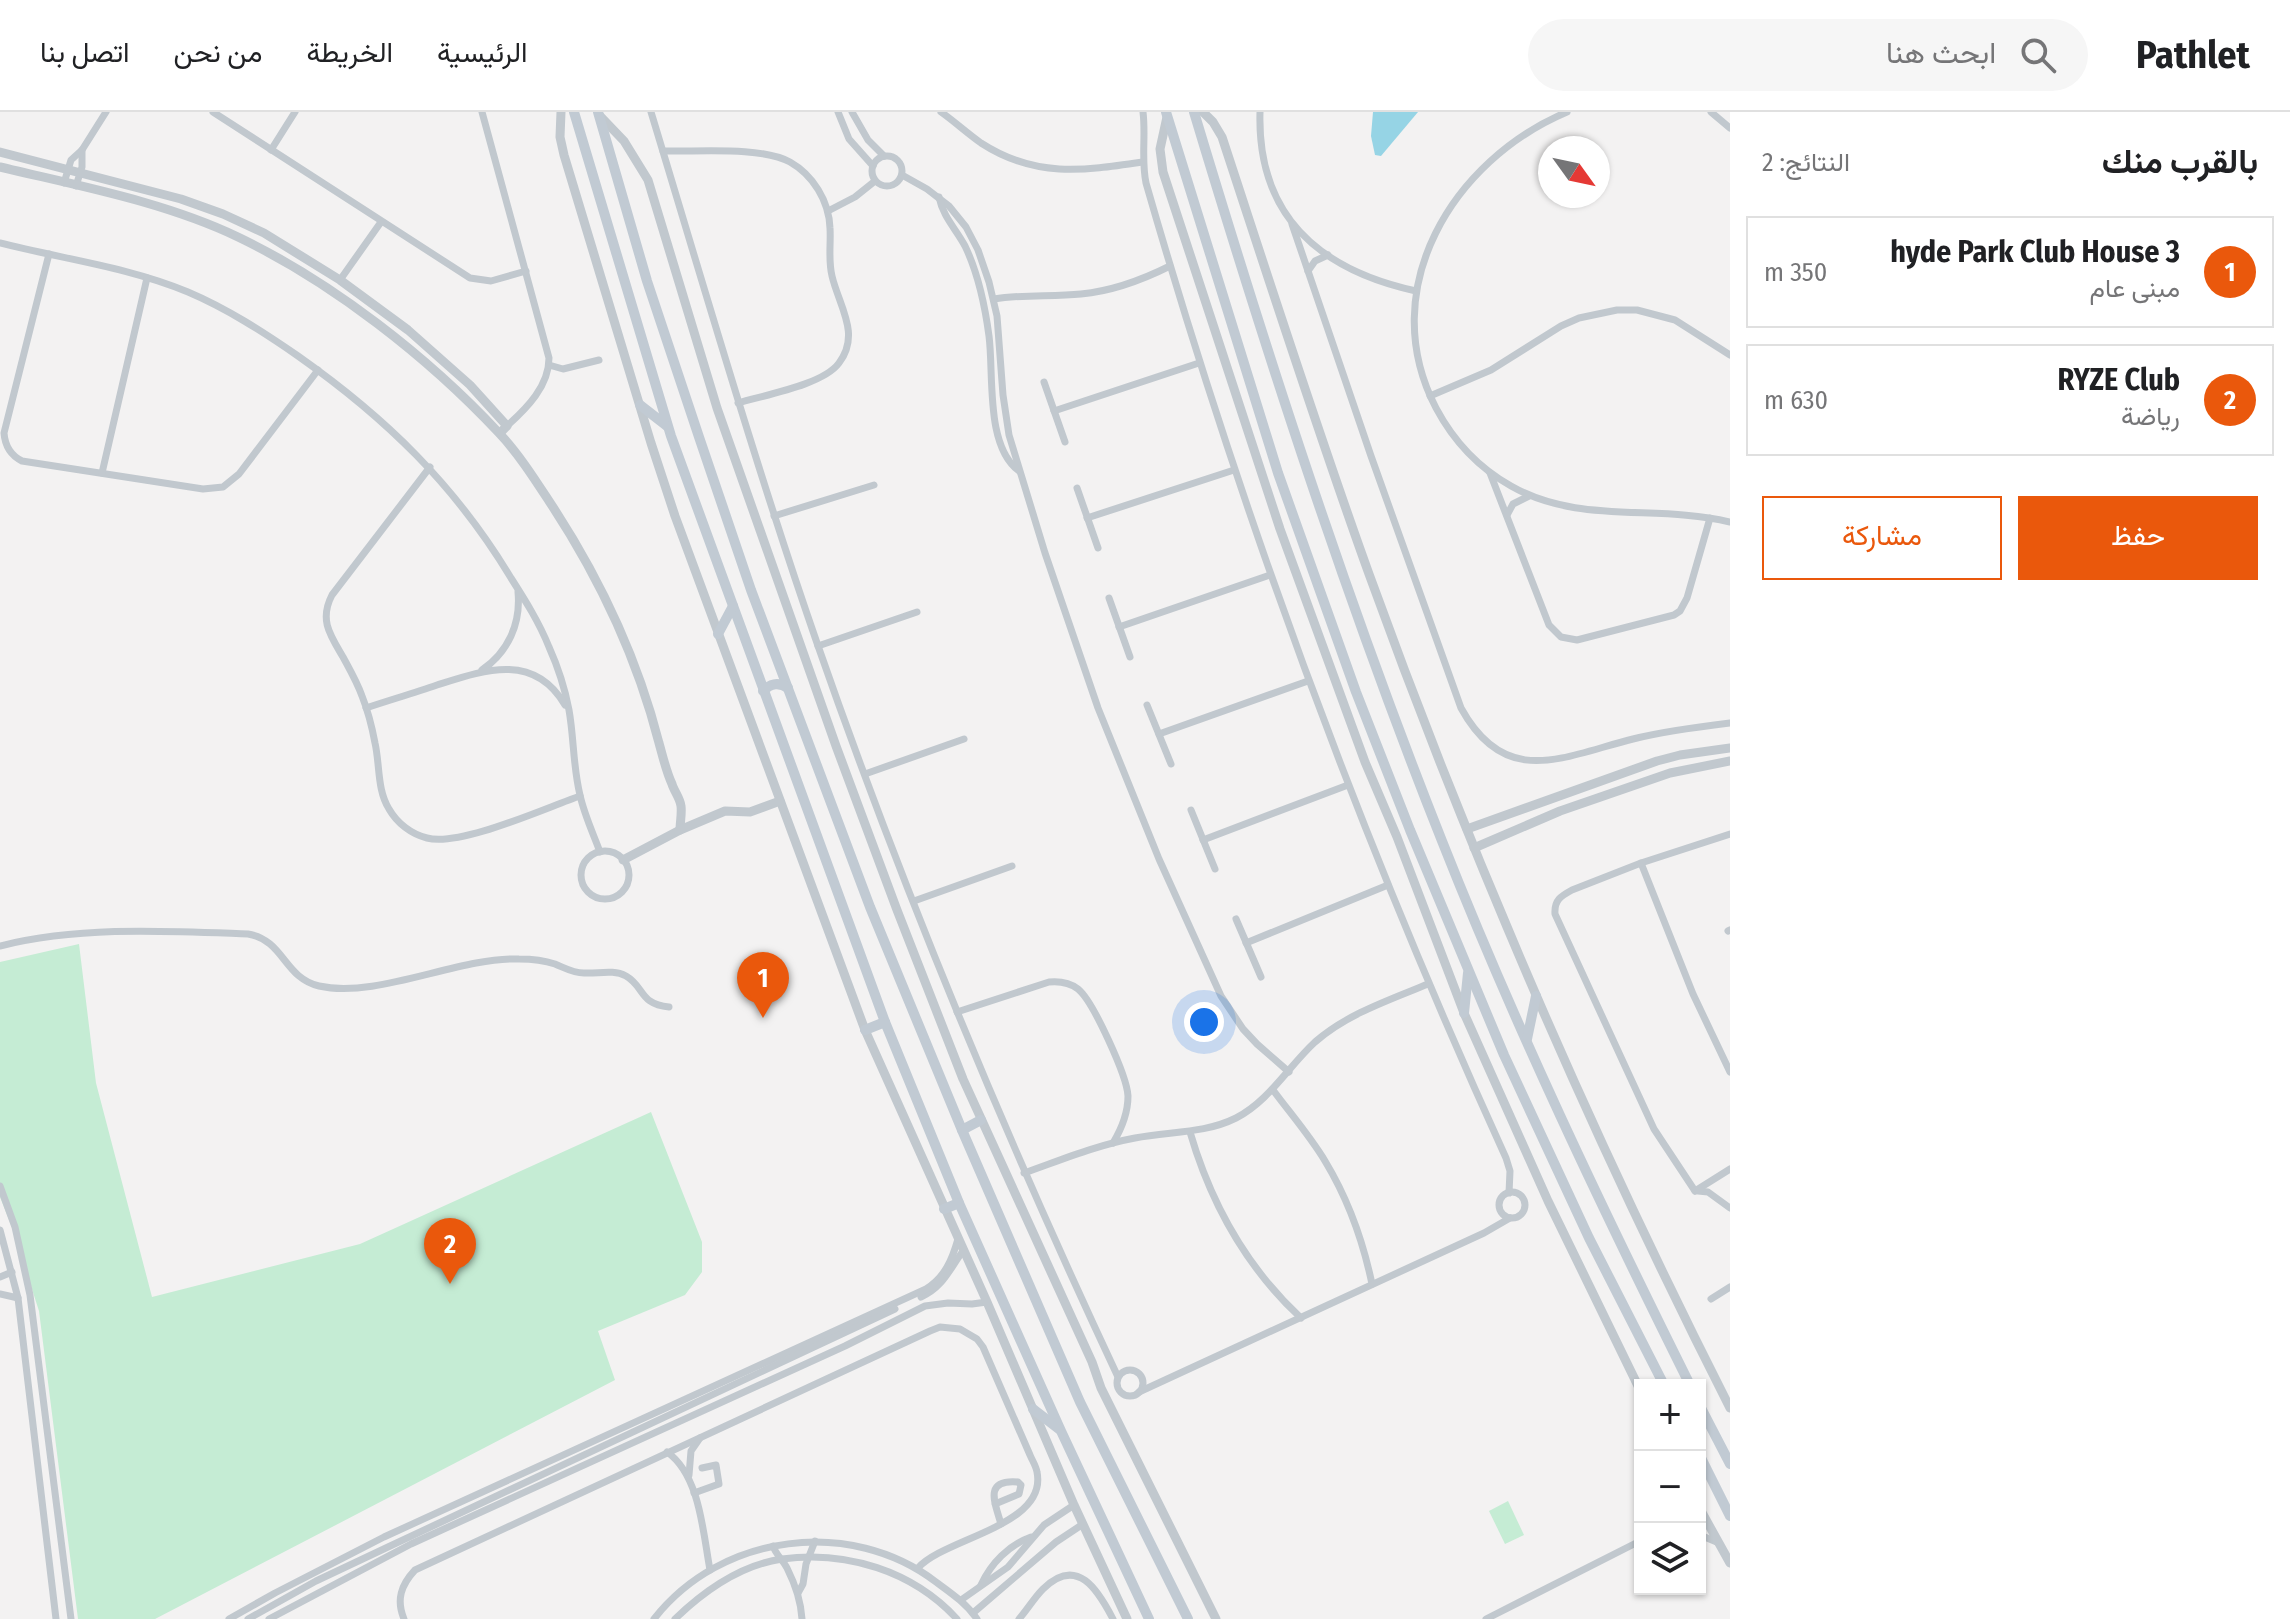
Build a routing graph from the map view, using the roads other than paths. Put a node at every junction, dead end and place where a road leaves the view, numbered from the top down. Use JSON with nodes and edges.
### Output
{"nodes":[{"id":1,"x":106,"y":112,"type":"edge"},
{"id":2,"x":213,"y":112,"type":"edge"},
{"id":3,"x":295,"y":112,"type":"edge"},
{"id":4,"x":482,"y":112,"type":"edge"},
{"id":5,"x":561,"y":112,"type":"edge"},
{"id":6,"x":574,"y":112,"type":"edge"},
{"id":7,"x":651,"y":112,"type":"edge"},
{"id":8,"x":838,"y":112,"type":"edge"},
{"id":9,"x":852,"y":112,"type":"edge"},
{"id":10,"x":941,"y":112,"type":"edge"},
{"id":11,"x":1143,"y":112,"type":"edge"},
{"id":12,"x":1194,"y":112,"type":"edge"},
{"id":13,"x":1203,"y":112,"type":"edge"},
{"id":14,"x":1260,"y":112,"type":"edge"},
{"id":15,"x":1567,"y":112,"type":"edge"},
{"id":16,"x":1711,"y":112,"type":"edge"},
{"id":17,"x":599,"y":114,"type":"edge"},
{"id":18,"x":1166,"y":114,"type":"edge"},
{"id":19,"x":1730,"y":128,"type":"edge"},
{"id":20,"x":82,"y":150,"type":"junction"},
{"id":21,"x":271,"y":150,"type":"junction"},
{"id":22,"x":663,"y":151,"type":"junction"},
{"id":23,"x":0,"y":152,"type":"edge"},
{"id":24,"x":884,"y":156,"type":"junction"},
{"id":25,"x":1143,"y":162,"type":"junction"},
{"id":26,"x":873,"y":166,"type":"junction"},
{"id":27,"x":0,"y":167,"type":"edge"},
{"id":28,"x":68,"y":170,"type":"junction"},
{"id":29,"x":81,"y":173,"type":"junction"},
{"id":30,"x":902,"y":175,"type":"junction"},
{"id":31,"x":875,"y":181,"type":"junction"},
{"id":32,"x":64,"y":183,"type":"junction"},
{"id":33,"x":76,"y":186,"type":"junction"},
{"id":34,"x":939,"y":197,"type":"junction"},
{"id":35,"x":828,"y":211,"type":"junction"},
{"id":36,"x":381,"y":222,"type":"junction"},
{"id":37,"x":1292,"y":224,"type":"junction"},
{"id":38,"x":0,"y":243,"type":"edge"},
{"id":39,"x":49,"y":254,"type":"junction"},
{"id":40,"x":1328,"y":255,"type":"junction"},
{"id":41,"x":1170,"y":266,"type":"junction"},
{"id":42,"x":526,"y":271,"type":"junction"},
{"id":43,"x":1308,"y":271,"type":"junction"},
{"id":44,"x":147,"y":278,"type":"junction"},
{"id":45,"x":340,"y":280,"type":"junction"},
{"id":46,"x":1416,"y":291,"type":"junction"},
{"id":47,"x":994,"y":299,"type":"junction"},
{"id":48,"x":1730,"y":355,"type":"edge"},
{"id":49,"x":599,"y":360,"type":"dead end"},
{"id":50,"x":1199,"y":363,"type":"junction"},
{"id":51,"x":549,"y":365,"type":"junction"},
{"id":52,"x":318,"y":370,"type":"junction"},
{"id":53,"x":996,"y":372,"type":"junction"},
{"id":54,"x":1044,"y":382,"type":"dead end"},
{"id":55,"x":1430,"y":396,"type":"junction"},
{"id":56,"x":738,"y":403,"type":"junction"},
{"id":57,"x":640,"y":405,"type":"junction"},
{"id":58,"x":1054,"y":411,"type":"junction"},
{"id":59,"x":668,"y":426,"type":"junction"},
{"id":60,"x":504,"y":430,"type":"junction"},
{"id":61,"x":1065,"y":442,"type":"dead end"},
{"id":62,"x":430,"y":467,"type":"junction"},
{"id":63,"x":1234,"y":470,"type":"junction"},
{"id":64,"x":1489,"y":471,"type":"junction"},
{"id":65,"x":102,"y":473,"type":"junction"},
{"id":66,"x":874,"y":485,"type":"dead end"},
{"id":67,"x":1077,"y":488,"type":"dead end"},
{"id":68,"x":1529,"y":496,"type":"junction"},
{"id":69,"x":1507,"y":515,"type":"junction"},
{"id":70,"x":774,"y":516,"type":"junction"},
{"id":71,"x":1087,"y":518,"type":"junction"},
{"id":72,"x":1710,"y":518,"type":"junction"},
{"id":73,"x":1730,"y":522,"type":"edge"},
{"id":74,"x":1098,"y":548,"type":"dead end"},
{"id":75,"x":1270,"y":575,"type":"junction"},
{"id":76,"x":518,"y":589,"type":"junction"},
{"id":77,"x":1109,"y":598,"type":"dead end"},
{"id":78,"x":733,"y":606,"type":"junction"},
{"id":79,"x":917,"y":612,"type":"dead end"},
{"id":80,"x":1119,"y":627,"type":"junction"},
{"id":81,"x":718,"y":634,"type":"junction"},
{"id":82,"x":818,"y":646,"type":"junction"},
{"id":83,"x":776,"y":656,"type":"junction"},
{"id":84,"x":1130,"y":657,"type":"dead end"},
{"id":85,"x":754,"y":664,"type":"junction"},
{"id":86,"x":480,"y":672,"type":"junction"},
{"id":87,"x":1308,"y":681,"type":"junction"},
{"id":88,"x":788,"y":688,"type":"junction"},
{"id":89,"x":763,"y":691,"type":"junction"},
{"id":90,"x":1147,"y":705,"type":"dead end"},
{"id":91,"x":366,"y":708,"type":"junction"},
{"id":92,"x":569,"y":711,"type":"junction"},
{"id":93,"x":1730,"y":723,"type":"edge"},
{"id":94,"x":1159,"y":734,"type":"junction"},
{"id":95,"x":964,"y":739,"type":"dead end"},
{"id":96,"x":1730,"y":748,"type":"edge"},
{"id":97,"x":1730,"y":761,"type":"edge"},
{"id":98,"x":1171,"y":764,"type":"dead end"},
{"id":99,"x":865,"y":774,"type":"junction"},
{"id":100,"x":1348,"y":785,"type":"junction"},
{"id":101,"x":580,"y":796,"type":"junction"},
{"id":102,"x":780,"y":801,"type":"junction"},
{"id":103,"x":1191,"y":810,"type":"dead end"},
{"id":104,"x":1467,"y":829,"type":"junction"},
{"id":105,"x":680,"y":830,"type":"junction"},
{"id":106,"x":1730,"y":834,"type":"edge"},
{"id":107,"x":1203,"y":840,"type":"junction"},
{"id":108,"x":1474,"y":848,"type":"junction"},
{"id":109,"x":600,"y":852,"type":"junction"},
{"id":110,"x":623,"y":860,"type":"junction"},
{"id":111,"x":1641,"y":863,"type":"junction"},
{"id":112,"x":1012,"y":866,"type":"dead end"},
{"id":113,"x":1215,"y":869,"type":"dead end"},
{"id":114,"x":1388,"y":885,"type":"junction"},
{"id":115,"x":914,"y":901,"type":"junction"},
{"id":116,"x":1236,"y":919,"type":"dead end"},
{"id":117,"x":1246,"y":943,"type":"junction"},
{"id":118,"x":0,"y":946,"type":"edge"},
{"id":119,"x":1468,"y":971,"type":"junction"},
{"id":120,"x":1261,"y":977,"type":"dead end"},
{"id":121,"x":1428,"y":984,"type":"junction"},
{"id":122,"x":1536,"y":996,"type":"junction"},
{"id":123,"x":669,"y":1007,"type":"dead end"},
{"id":124,"x":957,"y":1012,"type":"junction"},
{"id":125,"x":1464,"y":1013,"type":"junction"},
{"id":126,"x":885,"y":1022,"type":"junction"},
{"id":127,"x":865,"y":1030,"type":"junction"},
{"id":128,"x":1527,"y":1041,"type":"junction"},
{"id":129,"x":1289,"y":1072,"type":"junction"},
{"id":130,"x":1730,"y":1072,"type":"edge"},
{"id":131,"x":1273,"y":1090,"type":"junction"},
{"id":132,"x":981,"y":1120,"type":"junction"},
{"id":133,"x":962,"y":1130,"type":"junction"},
{"id":134,"x":1190,"y":1132,"type":"junction"},
{"id":135,"x":1113,"y":1143,"type":"junction"},
{"id":136,"x":1730,"y":1169,"type":"edge"},
{"id":137,"x":1024,"y":1173,"type":"junction"},
{"id":138,"x":0,"y":1186,"type":"edge"},
{"id":139,"x":1695,"y":1191,"type":"junction"},
{"id":140,"x":1509,"y":1193,"type":"junction"},
{"id":141,"x":959,"y":1203,"type":"junction"},
{"id":142,"x":1730,"y":1208,"type":"edge"},
{"id":143,"x":944,"y":1209,"type":"junction"},
{"id":144,"x":1510,"y":1218,"type":"junction"},
{"id":145,"x":0,"y":1230,"type":"edge"},
{"id":146,"x":958,"y":1239,"type":"junction"},
{"id":147,"x":963,"y":1251,"type":"junction"},
{"id":148,"x":12,"y":1272,"type":"junction"},
{"id":149,"x":0,"y":1277,"type":"edge"},
{"id":150,"x":1372,"y":1284,"type":"junction"},
{"id":151,"x":1730,"y":1287,"type":"edge"},
{"id":152,"x":0,"y":1294,"type":"edge"},
{"id":153,"x":18,"y":1298,"type":"junction"},
{"id":154,"x":1711,"y":1299,"type":"dead end"},
{"id":155,"x":987,"y":1302,"type":"junction"},
{"id":156,"x":1301,"y":1318,"type":"junction"},
{"id":157,"x":1118,"y":1377,"type":"junction"},
{"id":158,"x":1635,"y":1379,"type":"edge"},
{"id":159,"x":1661,"y":1379,"type":"edge"},
{"id":160,"x":1687,"y":1379,"type":"edge"},
{"id":161,"x":1139,"y":1392,"type":"junction"},
{"id":162,"x":1730,"y":1408,"type":"edge"},
{"id":163,"x":1033,"y":1409,"type":"junction"},
{"id":164,"x":1706,"y":1418,"type":"edge"},
{"id":165,"x":1061,"y":1431,"type":"junction"},
{"id":166,"x":701,"y":1436,"type":"junction"},
{"id":167,"x":667,"y":1452,"type":"junction"},
{"id":168,"x":1730,"y":1464,"type":"edge"},
{"id":169,"x":702,"y":1468,"type":"dead end"},
{"id":170,"x":1706,"y":1468,"type":"edge"},
{"id":171,"x":689,"y":1477,"type":"junction"},
{"id":172,"x":694,"y":1493,"type":"junction"},
{"id":173,"x":995,"y":1504,"type":"dead end"},
{"id":174,"x":1074,"y":1505,"type":"junction"},
{"id":175,"x":1730,"y":1516,"type":"edge"},
{"id":176,"x":1706,"y":1520,"type":"edge"},
{"id":177,"x":1001,"y":1524,"type":"junction"},
{"id":178,"x":1083,"y":1524,"type":"junction"},
{"id":179,"x":1044,"y":1525,"type":"junction"},
{"id":180,"x":1706,"y":1538,"type":"edge"},
{"id":181,"x":815,"y":1541,"type":"junction"},
{"id":182,"x":1056,"y":1542,"type":"junction"},
{"id":183,"x":1719,"y":1543,"type":"junction"},
{"id":184,"x":1634,"y":1544,"type":"edge"},
{"id":185,"x":773,"y":1546,"type":"junction"},
{"id":186,"x":808,"y":1557,"type":"junction"},
{"id":187,"x":780,"y":1559,"type":"junction"},
{"id":188,"x":1730,"y":1563,"type":"edge"},
{"id":189,"x":918,"y":1568,"type":"junction"},
{"id":190,"x":710,"y":1570,"type":"junction"},
{"id":191,"x":798,"y":1593,"type":"junction"},
{"id":192,"x":961,"y":1600,"type":"junction"},
{"id":193,"x":975,"y":1616,"type":"edge"},
{"id":194,"x":56,"y":1619,"type":"edge"},
{"id":195,"x":71,"y":1619,"type":"edge"},
{"id":196,"x":229,"y":1619,"type":"edge"},
{"id":197,"x":248,"y":1619,"type":"edge"},
{"id":198,"x":269,"y":1619,"type":"edge"},
{"id":199,"x":404,"y":1619,"type":"edge"},
{"id":200,"x":654,"y":1619,"type":"edge"},
{"id":201,"x":675,"y":1619,"type":"edge"},
{"id":202,"x":802,"y":1619,"type":"edge"},
{"id":203,"x":957,"y":1619,"type":"edge"},
{"id":204,"x":1019,"y":1619,"type":"edge"},
{"id":205,"x":1113,"y":1619,"type":"edge"},
{"id":206,"x":1127,"y":1619,"type":"edge"},
{"id":207,"x":1149,"y":1619,"type":"edge"},
{"id":208,"x":1188,"y":1619,"type":"edge"},
{"id":209,"x":1216,"y":1619,"type":"edge"},
{"id":210,"x":1486,"y":1619,"type":"edge"}],
"edges":[{"from":1,"to":20,"type":"street"},
{"from":2,"to":21,"type":"street"},
{"from":3,"to":21,"type":"street"},
{"from":4,"to":42,"type":"street"},
{"from":5,"to":57,"type":"street"},
{"from":6,"to":59,"type":"main road"},
{"from":7,"to":22,"type":"street"},
{"from":8,"to":26,"type":"street"},
{"from":9,"to":24,"type":"street"},
{"from":10,"to":25,"type":"street"},
{"from":11,"to":25,"type":"street"},
{"from":12,"to":128,"type":"main road"},
{"from":13,"to":104,"type":"street"},
{"from":14,"to":37,"type":"street"},
{"from":15,"to":46,"type":"street"},
{"from":16,"to":19,"type":"street"},
{"from":17,"to":83,"type":"main road"},
{"from":17,"to":132,"type":"street"},
{"from":18,"to":119,"type":"main road"},
{"from":18,"to":125,"type":"street"},
{"from":20,"to":28,"type":"street"},
{"from":20,"to":29,"type":"street"},
{"from":21,"to":36,"type":"street"},
{"from":22,"to":35,"type":"street"},
{"from":22,"to":56,"type":"street"},
{"from":23,"to":28,"type":"street"},
{"from":24,"to":26,"type":"street"},
{"from":24,"to":30,"type":"street"},
{"from":25,"to":41,"type":"street"},
{"from":26,"to":31,"type":"street"},
{"from":27,"to":32,"type":"street"},
{"from":28,"to":29,"type":"street"},
{"from":28,"to":32,"type":"street"},
{"from":29,"to":33,"type":"street"},
{"from":29,"to":45,"type":"street"},
{"from":30,"to":31,"type":"street"},
{"from":30,"to":34,"type":"street"},
{"from":31,"to":35,"type":"street"},
{"from":32,"to":33,"type":"street"},
{"from":33,"to":60,"type":"street"},
{"from":34,"to":47,"type":"street"},
{"from":34,"to":53,"type":"street"},
{"from":35,"to":56,"type":"street"},
{"from":36,"to":42,"type":"street"},
{"from":36,"to":45,"type":"street"},
{"from":37,"to":40,"type":"street"},
{"from":37,"to":43,"type":"street"},
{"from":38,"to":39,"type":"street"},
{"from":39,"to":44,"type":"street"},
{"from":39,"to":65,"type":"street"},
{"from":40,"to":43,"type":"street"},
{"from":40,"to":46,"type":"street"},
{"from":41,"to":47,"type":"street"},
{"from":41,"to":50,"type":"street"},
{"from":42,"to":51,"type":"street"},
{"from":43,"to":93,"type":"street"},
{"from":44,"to":52,"type":"street"},
{"from":44,"to":65,"type":"street"},
{"from":45,"to":60,"type":"street"},
{"from":46,"to":55,"type":"street"},
{"from":47,"to":53,"type":"street"},
{"from":48,"to":55,"type":"street"},
{"from":49,"to":51,"type":"street"},
{"from":50,"to":58,"type":"street"},
{"from":50,"to":63,"type":"street"},
{"from":51,"to":60,"type":"street"},
{"from":52,"to":62,"type":"street"},
{"from":52,"to":65,"type":"street"},
{"from":53,"to":129,"type":"street"},
{"from":54,"to":58,"type":"street"},
{"from":55,"to":64,"type":"street"},
{"from":56,"to":70,"type":"street"},
{"from":57,"to":59,"type":"main road"},
{"from":57,"to":81,"type":"street"},
{"from":58,"to":61,"type":"street"},
{"from":59,"to":78,"type":"main road"},
{"from":60,"to":105,"type":"street"},
{"from":62,"to":76,"type":"street"},
{"from":62,"to":91,"type":"street"},
{"from":63,"to":71,"type":"street"},
{"from":63,"to":75,"type":"street"},
{"from":64,"to":68,"type":"street"},
{"from":64,"to":69,"type":"street"},
{"from":66,"to":70,"type":"street"},
{"from":67,"to":71,"type":"street"},
{"from":68,"to":69,"type":"street"},
{"from":68,"to":72,"type":"street"},
{"from":69,"to":72,"type":"street"},
{"from":70,"to":82,"type":"street"},
{"from":71,"to":74,"type":"street"},
{"from":72,"to":73,"type":"street"},
{"from":75,"to":80,"type":"street"},
{"from":75,"to":87,"type":"street"},
{"from":76,"to":86,"type":"street"},
{"from":76,"to":92,"type":"street"},
{"from":77,"to":80,"type":"street"},
{"from":78,"to":81,"type":"main road"},
{"from":78,"to":85,"type":"main road"},
{"from":79,"to":82,"type":"street"},
{"from":80,"to":84,"type":"street"},
{"from":81,"to":102,"type":"street"},
{"from":82,"to":99,"type":"street"},
{"from":83,"to":85,"type":"main road"},
{"from":83,"to":88,"type":"main road"},
{"from":85,"to":89,"type":"main road"},
{"from":86,"to":91,"type":"street"},
{"from":86,"to":92,"type":"street"},
{"from":87,"to":94,"type":"street"},
{"from":87,"to":100,"type":"street"},
{"from":88,"to":89,"type":"main road"},
{"from":88,"to":133,"type":"main road"},
{"from":89,"to":126,"type":"main road"},
{"from":90,"to":94,"type":"street"},
{"from":91,"to":101,"type":"street"},
{"from":92,"to":101,"type":"street"},
{"from":94,"to":98,"type":"street"},
{"from":95,"to":99,"type":"street"},
{"from":96,"to":104,"type":"street"},
{"from":97,"to":108,"type":"street"},
{"from":99,"to":115,"type":"street"},
{"from":100,"to":107,"type":"street"},
{"from":100,"to":114,"type":"street"},
{"from":101,"to":109,"type":"street"},
{"from":102,"to":105,"type":"street"},
{"from":102,"to":127,"type":"street"},
{"from":103,"to":107,"type":"street"},
{"from":104,"to":108,"type":"street"},
{"from":105,"to":110,"type":"street"},
{"from":106,"to":111,"type":"street"},
{"from":107,"to":113,"type":"street"},
{"from":108,"to":122,"type":"street"},
{"from":109,"to":110,"type":"street"},
{"from":109,"to":110,"type":"street"},
{"from":111,"to":130,"type":"street"},
{"from":111,"to":139,"type":"street"},
{"from":112,"to":115,"type":"street"},
{"from":114,"to":117,"type":"street"},
{"from":114,"to":121,"type":"street"},
{"from":115,"to":124,"type":"street"},
{"from":116,"to":117,"type":"street"},
{"from":117,"to":120,"type":"street"},
{"from":118,"to":123,"type":"street"},
{"from":119,"to":125,"type":"main road"},
{"from":119,"to":159,"type":"main road"},
{"from":121,"to":129,"type":"street"},
{"from":121,"to":140,"type":"street"},
{"from":122,"to":128,"type":"main road"},
{"from":122,"to":162,"type":"street"},
{"from":124,"to":135,"type":"street"},
{"from":124,"to":137,"type":"street"},
{"from":125,"to":158,"type":"street"},
{"from":126,"to":127,"type":"main road"},
{"from":126,"to":141,"type":"main road"},
{"from":127,"to":143,"type":"street"},
{"from":128,"to":160,"type":"main road"},
{"from":129,"to":131,"type":"street"},
{"from":131,"to":134,"type":"street"},
{"from":131,"to":150,"type":"street"},
{"from":132,"to":133,"type":"main road"},
{"from":132,"to":209,"type":"street"},
{"from":133,"to":208,"type":"main road"},
{"from":134,"to":135,"type":"street"},
{"from":134,"to":156,"type":"street"},
{"from":135,"to":137,"type":"street"},
{"from":136,"to":139,"type":"street"},
{"from":137,"to":157,"type":"street"},
{"from":138,"to":195,"type":"street"},
{"from":139,"to":142,"type":"street"},
{"from":140,"to":144,"type":"street"},
{"from":140,"to":144,"type":"street"},
{"from":141,"to":143,"type":"main road"},
{"from":141,"to":165,"type":"main road"},
{"from":143,"to":146,"type":"street"},
{"from":144,"to":150,"type":"street"},
{"from":145,"to":148,"type":"street"},
{"from":146,"to":147,"type":"street"},
{"from":146,"to":196,"type":"street"},
{"from":147,"to":155,"type":"street"},
{"from":147,"to":197,"type":"street"},
{"from":148,"to":149,"type":"street"},
{"from":148,"to":153,"type":"street"},
{"from":150,"to":156,"type":"street"},
{"from":151,"to":154,"type":"street"},
{"from":152,"to":153,"type":"street"},
{"from":153,"to":194,"type":"street"},
{"from":155,"to":163,"type":"street"},
{"from":155,"to":198,"type":"street"},
{"from":156,"to":161,"type":"street"},
{"from":157,"to":161,"type":"street"},
{"from":157,"to":161,"type":"street"},
{"from":163,"to":165,"type":"main road"},
{"from":163,"to":174,"type":"street"},
{"from":164,"to":168,"type":"main road"},
{"from":165,"to":207,"type":"main road"},
{"from":166,"to":167,"type":"street"},
{"from":166,"to":171,"type":"street"},
{"from":166,"to":177,"type":"street"},
{"from":167,"to":171,"type":"street"},
{"from":167,"to":199,"type":"street"},
{"from":169,"to":172,"type":"street"},
{"from":170,"to":175,"type":"main road"},
{"from":171,"to":172,"type":"street"},
{"from":172,"to":190,"type":"street"},
{"from":173,"to":177,"type":"street"},
{"from":174,"to":178,"type":"street"},
{"from":174,"to":179,"type":"street"},
{"from":176,"to":183,"type":"street"},
{"from":177,"to":189,"type":"street"},
{"from":178,"to":182,"type":"street"},
{"from":178,"to":206,"type":"street"},
{"from":179,"to":182,"type":"street"},
{"from":179,"to":192,"type":"street"},
{"from":180,"to":183,"type":"street"},
{"from":181,"to":185,"type":"street"},
{"from":181,"to":186,"type":"street"},
{"from":181,"to":189,"type":"street"},
{"from":182,"to":193,"type":"street"},
{"from":183,"to":188,"type":"street"},
{"from":184,"to":210,"type":"street"},
{"from":185,"to":187,"type":"street"},
{"from":185,"to":190,"type":"street"},
{"from":186,"to":187,"type":"street"},
{"from":186,"to":191,"type":"street"},
{"from":186,"to":203,"type":"street"},
{"from":187,"to":191,"type":"street"},
{"from":187,"to":201,"type":"street"},
{"from":189,"to":192,"type":"street"},
{"from":190,"to":200,"type":"street"},
{"from":191,"to":202,"type":"street"},
{"from":192,"to":193,"type":"street"},
{"from":204,"to":205,"type":"street"}]}
